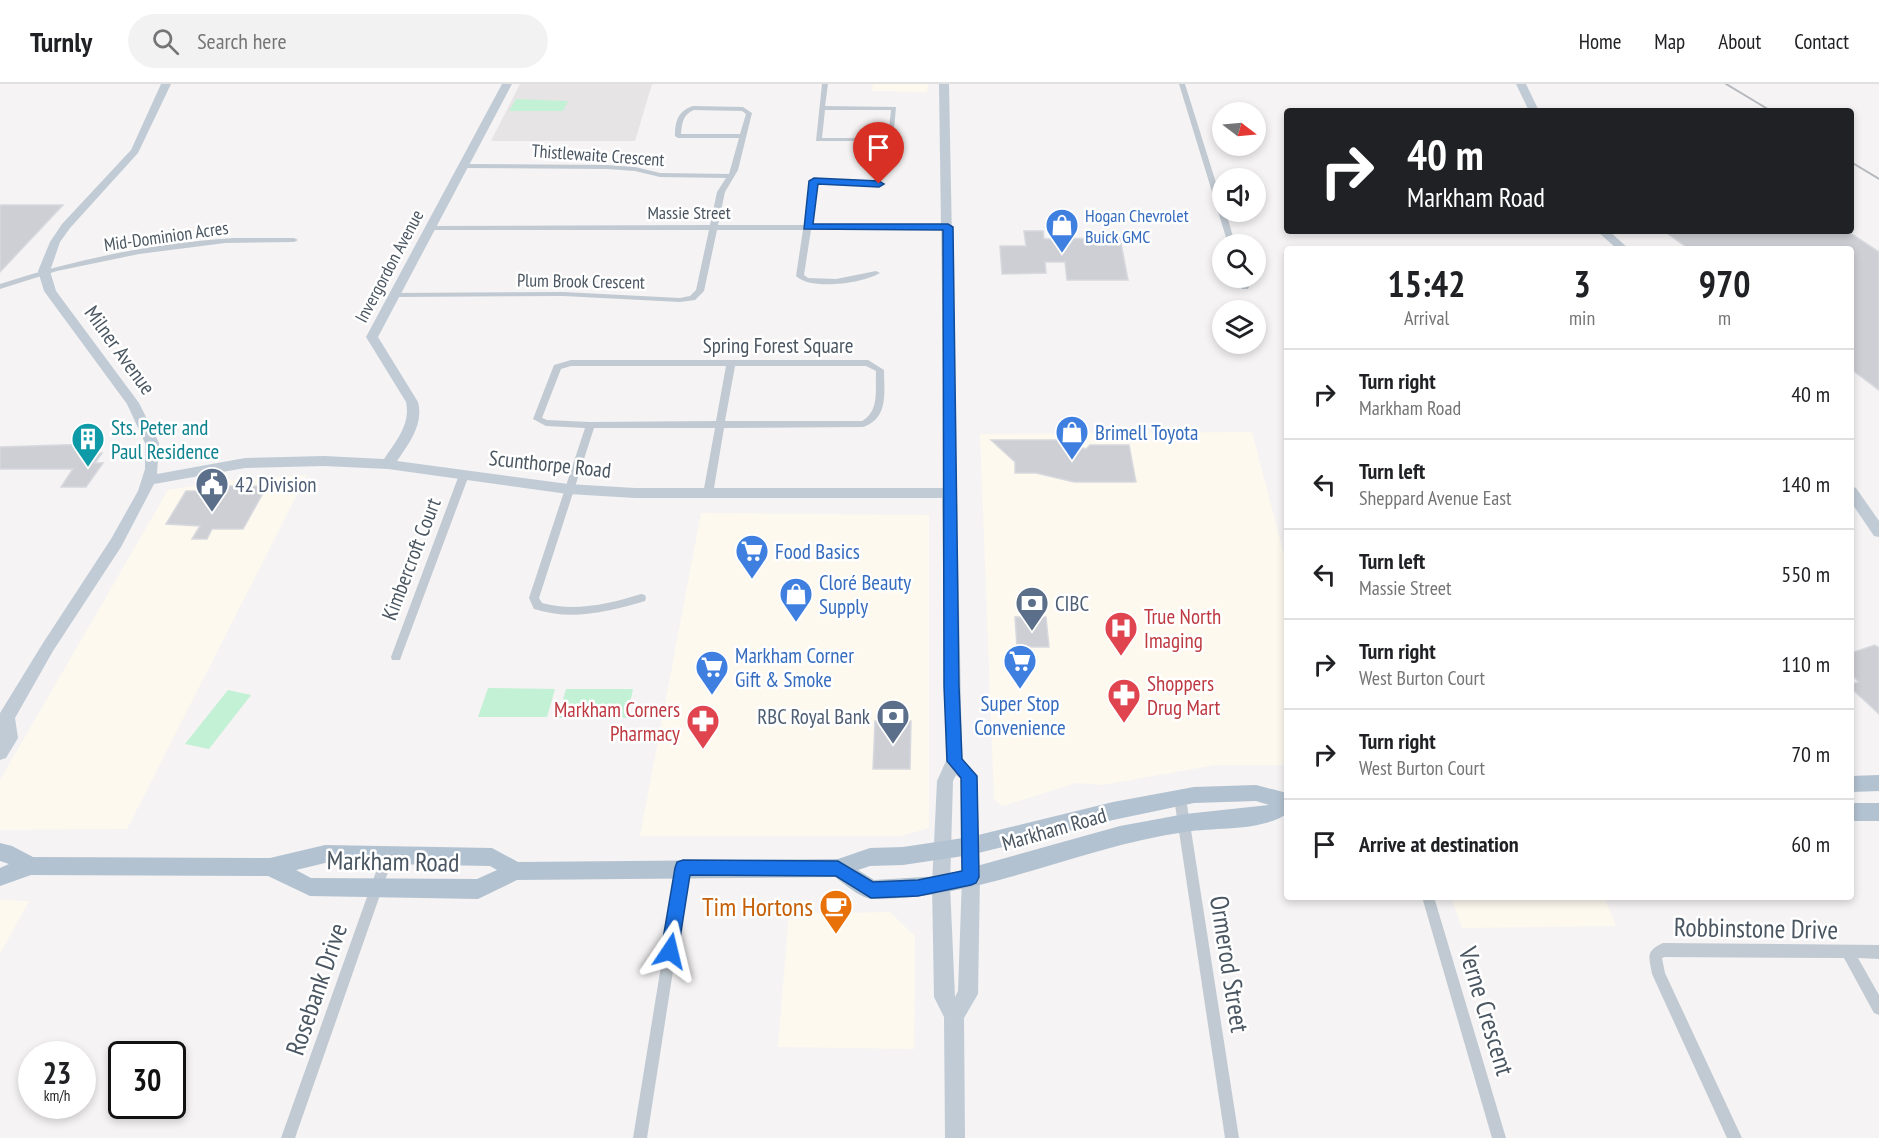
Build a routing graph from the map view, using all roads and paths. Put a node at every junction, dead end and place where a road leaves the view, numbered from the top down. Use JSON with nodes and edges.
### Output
{"nodes":[{"id":1,"x":166,"y":84,"type":"edge"},
{"id":2,"x":507,"y":84,"type":"edge"},
{"id":3,"x":825,"y":84,"type":"edge"},
{"id":4,"x":944,"y":84,"type":"edge"},
{"id":5,"x":1182,"y":84,"type":"edge"},
{"id":6,"x":1521,"y":84,"type":"edge"},
{"id":7,"x":822,"y":108,"type":"junction"},
{"id":8,"x":1533,"y":108,"type":"edge"},
{"id":9,"x":743,"y":136,"type":"junction"},
{"id":10,"x":464,"y":166,"type":"junction"},
{"id":11,"x":731,"y":176,"type":"junction"},
{"id":12,"x":879,"y":184,"type":"dead end"},
{"id":13,"x":712,"y":227,"type":"junction"},
{"id":14,"x":807,"y":227,"type":"junction"},
{"id":15,"x":948,"y":227,"type":"junction"},
{"id":16,"x":430,"y":228,"type":"junction"},
{"id":17,"x":1229,"y":234,"type":"edge"},
{"id":18,"x":1606,"y":234,"type":"edge"},
{"id":19,"x":294,"y":240,"type":"dead end"},
{"id":20,"x":1620,"y":246,"type":"edge"},
{"id":21,"x":44,"y":272,"type":"junction"},
{"id":22,"x":876,"y":273,"type":"dead end"},
{"id":23,"x":0,"y":287,"type":"edge"},
{"id":24,"x":394,"y":295,"type":"junction"},
{"id":25,"x":731,"y":363,"type":"junction"},
{"id":26,"x":720,"y":424,"type":"junction"},
{"id":27,"x":590,"y":425,"type":"junction"},
{"id":28,"x":388,"y":464,"type":"junction"},
{"id":29,"x":464,"y":475,"type":"junction"},
{"id":30,"x":150,"y":480,"type":"junction"},
{"id":31,"x":568,"y":489,"type":"junction"},
{"id":32,"x":949,"y":493,"type":"junction"},
{"id":33,"x":708,"y":494,"type":"junction"},
{"id":34,"x":1854,"y":495,"type":"edge"},
{"id":35,"x":1879,"y":532,"type":"edge"},
{"id":36,"x":641,"y":598,"type":"dead end"},
{"id":37,"x":396,"y":657,"type":"dead end"},
{"id":38,"x":3,"y":720,"type":"edge"},
{"id":39,"x":0,"y":753,"type":"edge"},
{"id":40,"x":954,"y":761,"type":"junction"},
{"id":41,"x":1879,"y":783,"type":"edge"},
{"id":42,"x":1854,"y":784,"type":"edge"},
{"id":43,"x":1180,"y":798,"type":"junction"},
{"id":44,"x":1284,"y":802,"type":"edge"},
{"id":45,"x":1284,"y":805,"type":"edge"},
{"id":46,"x":1854,"y":812,"type":"edge"},
{"id":47,"x":1879,"y":812,"type":"edge"},
{"id":48,"x":1185,"y":824,"type":"junction"},
{"id":49,"x":970,"y":846,"type":"junction"},
{"id":50,"x":0,"y":852,"type":"edge"},
{"id":51,"x":942,"y":852,"type":"junction"},
{"id":52,"x":388,"y":855,"type":"junction"},
{"id":53,"x":31,"y":866,"type":"junction"},
{"id":54,"x":270,"y":867,"type":"junction"},
{"id":55,"x":683,"y":868,"type":"junction"},
{"id":56,"x":838,"y":868,"type":"junction"},
{"id":57,"x":516,"y":871,"type":"junction"},
{"id":58,"x":0,"y":877,"type":"edge"},
{"id":59,"x":971,"y":877,"type":"junction"},
{"id":60,"x":941,"y":885,"type":"junction"},
{"id":61,"x":377,"y":887,"type":"junction"},
{"id":62,"x":1429,"y":900,"type":"edge"},
{"id":63,"x":1879,"y":952,"type":"edge"},
{"id":64,"x":1848,"y":953,"type":"junction"},
{"id":65,"x":1879,"y":1008,"type":"edge"},
{"id":66,"x":954,"y":1016,"type":"junction"},
{"id":67,"x":288,"y":1138,"type":"edge"},
{"id":68,"x":640,"y":1138,"type":"edge"},
{"id":69,"x":955,"y":1138,"type":"edge"},
{"id":70,"x":1232,"y":1138,"type":"edge"},
{"id":71,"x":1499,"y":1138,"type":"edge"},
{"id":72,"x":1735,"y":1138,"type":"edge"}],
"edges":[{"from":1,"to":21,"type":"main road"},
{"from":2,"to":10,"type":"main road","name":"Invergordon Avenue"},
{"from":3,"to":7,"type":"street"},
{"from":4,"to":15,"type":"main road"},
{"from":5,"to":17,"type":"street"},
{"from":6,"to":8,"type":"main road"},
{"from":7,"to":7,"type":"street"},
{"from":9,"to":9,"type":"street","name":"Plum Brook Crescent"},
{"from":9,"to":11,"type":"street","name":"Plum Brook Crescent"},
{"from":10,"to":11,"type":"street","name":"Thistlewaite Crescent"},
{"from":10,"to":16,"type":"main road","name":"Invergordon Avenue"},
{"from":11,"to":13,"type":"street","name":"Plum Brook Crescent"},
{"from":12,"to":14,"type":"street"},
{"from":13,"to":14,"type":"street","name":"Massie Street"},
{"from":13,"to":16,"type":"street","name":"Massie Street"},
{"from":13,"to":24,"type":"street","name":"Plum Brook Crescent"},
{"from":14,"to":15,"type":"street","name":"Massie Street"},
{"from":14,"to":22,"type":"street"},
{"from":15,"to":32,"type":"main road"},
{"from":16,"to":24,"type":"main road","name":"Invergordon Avenue"},
{"from":18,"to":20,"type":"main road"},
{"from":19,"to":21,"type":"street","name":"Mid-Dominion Acres"},
{"from":21,"to":23,"type":"street","name":"Mid-Dominion Acres"},
{"from":21,"to":30,"type":"main road","name":"Milner Avenue"},
{"from":24,"to":28,"type":"main road","name":"Invergordon Avenue"},
{"from":25,"to":26,"type":"street"},
{"from":25,"to":26,"type":"street","name":"Spring Forest Square"},
{"from":25,"to":27,"type":"street","name":"Spring Forest Square"},
{"from":26,"to":27,"type":"street","name":"Spring Forest Square"},
{"from":26,"to":33,"type":"street"},
{"from":27,"to":31,"type":"street"},
{"from":28,"to":29,"type":"main road","name":"Scunthorpe Road"},
{"from":28,"to":30,"type":"main road","name":"Scunthorpe Road"},
{"from":29,"to":31,"type":"main road","name":"Scunthorpe Road"},
{"from":29,"to":37,"type":"street","name":"Kimbercroft Court"},
{"from":30,"to":38,"type":"main road","name":"Milner Avenue"},
{"from":31,"to":33,"type":"main road","name":"Scunthorpe Road"},
{"from":31,"to":36,"type":"street"},
{"from":32,"to":33,"type":"main road","name":"Scunthorpe Road"},
{"from":32,"to":40,"type":"main road"},
{"from":34,"to":35,"type":"main road"},
{"from":38,"to":39,"type":"main road","name":"Milner Avenue"},
{"from":40,"to":49,"type":"main road"},
{"from":40,"to":51,"type":"main road"},
{"from":41,"to":42,"type":"main road"},
{"from":43,"to":44,"type":"main road","name":"Markham Road"},
{"from":43,"to":48,"type":"street","name":"Ormerod Street"},
{"from":43,"to":49,"type":"main road","name":"Markham Road"},
{"from":45,"to":48,"type":"main road","name":"Markham Road"},
{"from":46,"to":47,"type":"main road"},
{"from":48,"to":59,"type":"main road","name":"Markham Road"},
{"from":48,"to":70,"type":"street","name":"Ormerod Street"},
{"from":49,"to":51,"type":"main road","name":"Markham Road"},
{"from":49,"to":59,"type":"main road"},
{"from":50,"to":53,"type":"main road","name":"Markham Road"},
{"from":51,"to":56,"type":"main road","name":"Markham Road"},
{"from":51,"to":60,"type":"main road"},
{"from":52,"to":54,"type":"main road","name":"Markham Road"},
{"from":52,"to":57,"type":"main road","name":"Markham Road"},
{"from":52,"to":61,"type":"street","name":"Rosebank Drive"},
{"from":53,"to":54,"type":"main road","name":"Markham Road"},
{"from":53,"to":58,"type":"main road","name":"Markham Road"},
{"from":54,"to":61,"type":"main road","name":"Markham Road"},
{"from":55,"to":56,"type":"main road","name":"Markham Road"},
{"from":55,"to":57,"type":"main road","name":"Markham Road"},
{"from":55,"to":68,"type":"street"},
{"from":56,"to":60,"type":"main road","name":"Markham Road"},
{"from":57,"to":61,"type":"main road","name":"Markham Road"},
{"from":59,"to":60,"type":"main road","name":"Markham Road"},
{"from":59,"to":66,"type":"main road"},
{"from":60,"to":66,"type":"main road"},
{"from":61,"to":67,"type":"street","name":"Rosebank Drive"},
{"from":62,"to":71,"type":"street","name":"Verne Crescent"},
{"from":63,"to":64,"type":"street","name":"Robbinstone Drive"},
{"from":64,"to":65,"type":"street"},
{"from":64,"to":72,"type":"street","name":"Robbinstone Drive"},
{"from":66,"to":69,"type":"main road"}]}
